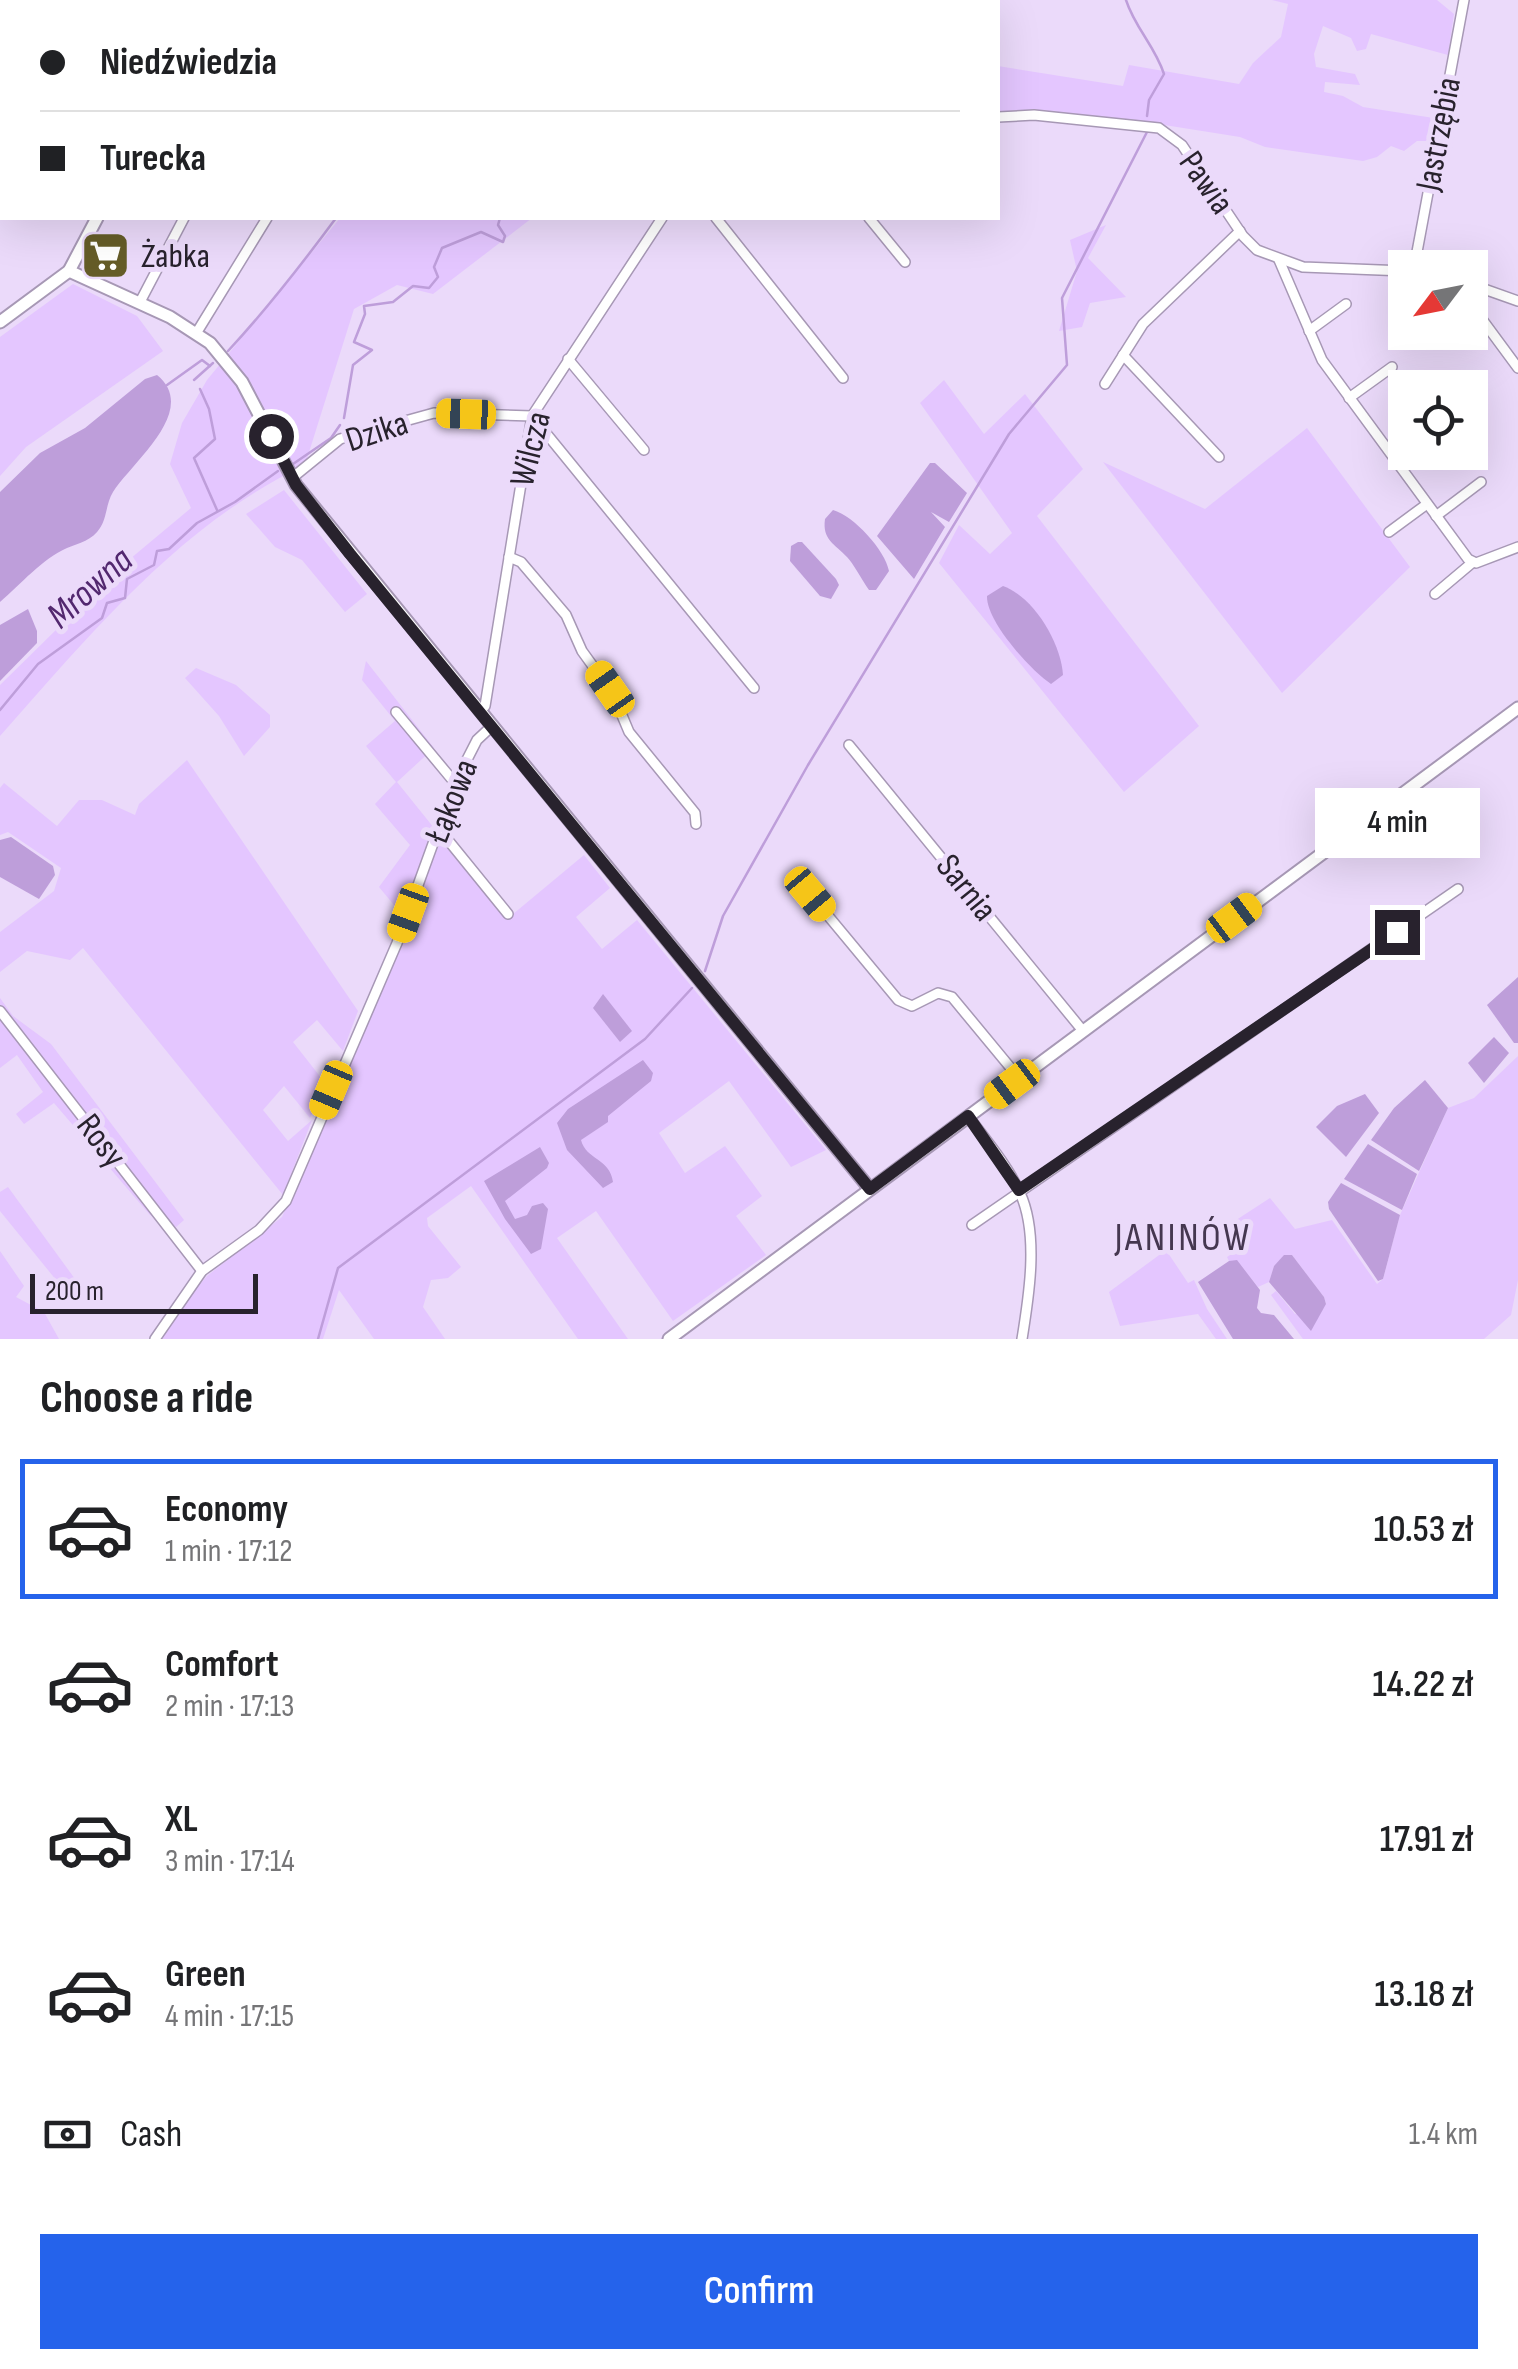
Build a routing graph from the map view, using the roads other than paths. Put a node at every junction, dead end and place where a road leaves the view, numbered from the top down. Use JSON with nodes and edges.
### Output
{"nodes":[{"id":1,"x":1464,"y":0,"type":"edge"},
{"id":2,"x":1000,"y":117,"type":"edge"},
{"id":3,"x":96,"y":220,"type":"edge"},
{"id":4,"x":183,"y":220,"type":"edge"},
{"id":5,"x":266,"y":220,"type":"edge"},
{"id":6,"x":661,"y":220,"type":"edge"},
{"id":7,"x":718,"y":220,"type":"edge"},
{"id":8,"x":871,"y":220,"type":"edge"},
{"id":9,"x":1240,"y":231,"type":"junction"},
{"id":10,"x":1417,"y":250,"type":"edge"},
{"id":11,"x":1279,"y":260,"type":"junction"},
{"id":12,"x":905,"y":262,"type":"dead end"},
{"id":13,"x":1388,"y":270,"type":"edge"},
{"id":14,"x":69,"y":271,"type":"junction"},
{"id":15,"x":1488,"y":290,"type":"edge"},
{"id":16,"x":1518,"y":300,"type":"edge"},
{"id":17,"x":140,"y":302,"type":"junction"},
{"id":18,"x":1346,"y":304,"type":"dead end"},
{"id":19,"x":0,"y":322,"type":"edge"},
{"id":20,"x":1488,"y":328,"type":"edge"},
{"id":21,"x":197,"y":332,"type":"junction"},
{"id":22,"x":1309,"y":332,"type":"junction"},
{"id":23,"x":1123,"y":355,"type":"junction"},
{"id":24,"x":568,"y":360,"type":"junction"},
{"id":25,"x":1392,"y":366,"type":"dead end"},
{"id":26,"x":1518,"y":368,"type":"edge"},
{"id":27,"x":843,"y":378,"type":"dead end"},
{"id":28,"x":1104,"y":384,"type":"dead end"},
{"id":29,"x":1349,"y":398,"type":"junction"},
{"id":30,"x":532,"y":416,"type":"junction"},
{"id":31,"x":644,"y":450,"type":"dead end"},
{"id":32,"x":1388,"y":451,"type":"edge"},
{"id":33,"x":1220,"y":457,"type":"dead end"},
{"id":34,"x":1402,"y":470,"type":"edge"},
{"id":35,"x":292,"y":478,"type":"junction"},
{"id":36,"x":1481,"y":482,"type":"dead end"},
{"id":37,"x":1427,"y":504,"type":"junction"},
{"id":38,"x":1436,"y":516,"type":"junction"},
{"id":39,"x":1389,"y":532,"type":"dead end"},
{"id":40,"x":1518,"y":547,"type":"edge"},
{"id":41,"x":509,"y":557,"type":"junction"},
{"id":42,"x":1473,"y":562,"type":"junction"},
{"id":43,"x":1435,"y":594,"type":"dead end"},
{"id":44,"x":754,"y":688,"type":"dead end"},
{"id":45,"x":1518,"y":708,"type":"edge"},
{"id":46,"x":480,"y":711,"type":"junction"},
{"id":47,"x":396,"y":712,"type":"dead end"},
{"id":48,"x":492,"y":726,"type":"junction"},
{"id":49,"x":849,"y":745,"type":"dead end"},
{"id":50,"x":455,"y":783,"type":"junction"},
{"id":51,"x":696,"y":824,"type":"dead end"},
{"id":52,"x":439,"y":829,"type":"junction"},
{"id":53,"x":1458,"y":889,"type":"dead end"},
{"id":54,"x":810,"y":894,"type":"dead end"},
{"id":55,"x":508,"y":914,"type":"dead end"},
{"id":56,"x":0,"y":1011,"type":"edge"},
{"id":57,"x":1083,"y":1031,"type":"junction"},
{"id":58,"x":1019,"y":1078,"type":"junction"},
{"id":59,"x":968,"y":1116,"type":"junction"},
{"id":60,"x":870,"y":1189,"type":"junction"},
{"id":61,"x":1019,"y":1190,"type":"junction"},
{"id":62,"x":972,"y":1225,"type":"dead end"},
{"id":63,"x":202,"y":1272,"type":"junction"},
{"id":64,"x":155,"y":1339,"type":"edge"},
{"id":65,"x":668,"y":1339,"type":"edge"},
{"id":66,"x":1022,"y":1339,"type":"edge"}],
"edges":[{"from":1,"to":10,"type":"street","name":"Jastrzębia"},
{"from":2,"to":9,"type":"street","name":"Pawia"},
{"from":3,"to":14,"type":"street"},
{"from":4,"to":17,"type":"street"},
{"from":5,"to":21,"type":"street"},
{"from":6,"to":24,"type":"street","name":"Wilcza"},
{"from":7,"to":27,"type":"street"},
{"from":8,"to":12,"type":"street"},
{"from":9,"to":11,"type":"street","name":"Pawia"},
{"from":9,"to":23,"type":"street"},
{"from":11,"to":13,"type":"street","name":"Pawia"},
{"from":11,"to":22,"type":"street"},
{"from":14,"to":17,"type":"street"},
{"from":14,"to":19,"type":"street"},
{"from":15,"to":16,"type":"street"},
{"from":17,"to":21,"type":"street"},
{"from":18,"to":22,"type":"street"},
{"from":20,"to":26,"type":"street"},
{"from":21,"to":35,"type":"street"},
{"from":22,"to":29,"type":"street"},
{"from":23,"to":28,"type":"street"},
{"from":23,"to":33,"type":"street"},
{"from":24,"to":30,"type":"street","name":"Wilcza"},
{"from":24,"to":31,"type":"street"},
{"from":25,"to":29,"type":"street"},
{"from":29,"to":32,"type":"street"},
{"from":30,"to":35,"type":"street","name":"Dzika"},
{"from":30,"to":41,"type":"street","name":"Wilcza"},
{"from":30,"to":44,"type":"street"},
{"from":34,"to":37,"type":"street"},
{"from":35,"to":46,"type":"street"},
{"from":36,"to":38,"type":"street"},
{"from":37,"to":38,"type":"street"},
{"from":37,"to":39,"type":"street"},
{"from":38,"to":42,"type":"street"},
{"from":40,"to":42,"type":"street"},
{"from":41,"to":46,"type":"street","name":"Wilcza"},
{"from":41,"to":51,"type":"street"},
{"from":42,"to":43,"type":"street"},
{"from":45,"to":57,"type":"street"},
{"from":46,"to":48,"type":"street"},
{"from":47,"to":50,"type":"street"},
{"from":48,"to":50,"type":"street","name":"Łąkowa"},
{"from":48,"to":60,"type":"street"},
{"from":49,"to":57,"type":"street","name":"Sarnia"},
{"from":50,"to":52,"type":"street","name":"Łąkowa"},
{"from":52,"to":55,"type":"street"},
{"from":52,"to":63,"type":"street","name":"Łąkowa"},
{"from":53,"to":61,"type":"street"},
{"from":54,"to":58,"type":"street"},
{"from":56,"to":63,"type":"street","name":"Rosy"},
{"from":57,"to":58,"type":"street"},
{"from":58,"to":59,"type":"street"},
{"from":59,"to":60,"type":"street"},
{"from":59,"to":61,"type":"street"},
{"from":60,"to":65,"type":"street"},
{"from":61,"to":62,"type":"street"},
{"from":61,"to":66,"type":"street"},
{"from":63,"to":64,"type":"street","name":"Łąkowa"}]}
